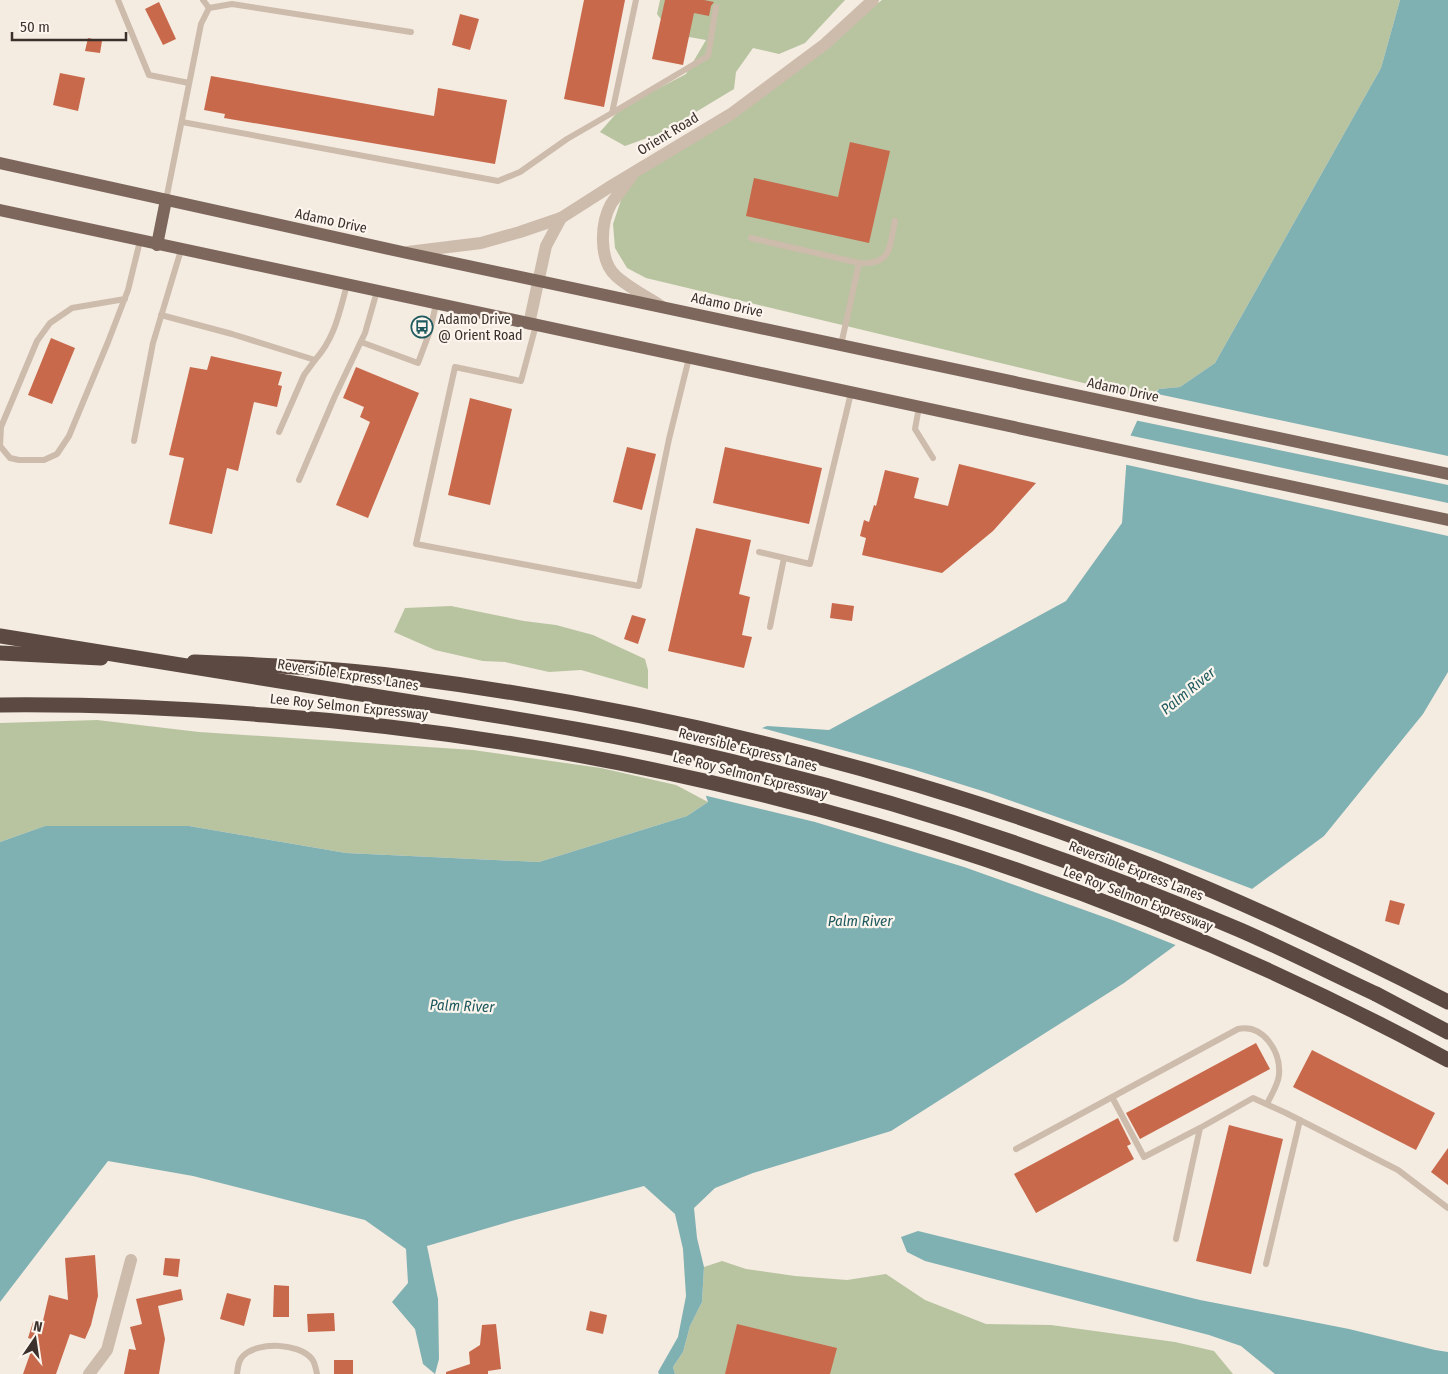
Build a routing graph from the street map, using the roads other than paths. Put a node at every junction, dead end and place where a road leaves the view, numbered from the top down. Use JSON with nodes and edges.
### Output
{"nodes":[{"id":1,"x":118,"y":0,"type":"edge"},
{"id":2,"x":203,"y":0,"type":"edge"},
{"id":3,"x":636,"y":0,"type":"edge"},
{"id":4,"x":873,"y":0,"type":"edge"},
{"id":5,"x":716,"y":7,"type":"dead end"},
{"id":6,"x":209,"y":8,"type":"junction"},
{"id":7,"x":411,"y":32,"type":"dead end"},
{"id":8,"x":189,"y":83,"type":"junction"},
{"id":9,"x":612,"y":113,"type":"junction"},
{"id":10,"x":182,"y":122,"type":"junction"},
{"id":11,"x":0,"y":163,"type":"edge"},
{"id":12,"x":635,"y":172,"type":"junction"},
{"id":13,"x":166,"y":200,"type":"junction"},
{"id":14,"x":0,"y":210,"type":"edge"},
{"id":15,"x":561,"y":218,"type":"junction"},
{"id":16,"x":895,"y":221,"type":"dead end"},
{"id":17,"x":751,"y":238,"type":"dead end"},
{"id":18,"x":140,"y":241,"type":"junction"},
{"id":19,"x":157,"y":245,"type":"junction"},
{"id":20,"x":181,"y":250,"type":"junction"},
{"id":21,"x":406,"y":252,"type":"junction"},
{"id":22,"x":859,"y":263,"type":"junction"},
{"id":23,"x":537,"y":280,"type":"junction"},
{"id":24,"x":347,"y":285,"type":"junction"},
{"id":25,"x":377,"y":291,"type":"junction"},
{"id":26,"x":125,"y":298,"type":"junction"},
{"id":27,"x":436,"y":304,"type":"junction"},
{"id":28,"x":661,"y":306,"type":"junction"},
{"id":29,"x":161,"y":316,"type":"junction"},
{"id":30,"x":532,"y":324,"type":"junction"},
{"id":31,"x":361,"y":342,"type":"junction"},
{"id":32,"x":842,"y":345,"type":"junction"},
{"id":33,"x":689,"y":358,"type":"junction"},
{"id":34,"x":315,"y":360,"type":"junction"},
{"id":35,"x":851,"y":393,"type":"junction"},
{"id":36,"x":919,"y":407,"type":"junction"},
{"id":37,"x":279,"y":432,"type":"dead end"},
{"id":38,"x":134,"y":441,"type":"dead end"},
{"id":39,"x":932,"y":458,"type":"dead end"},
{"id":40,"x":1448,"y":474,"type":"edge"},
{"id":41,"x":299,"y":480,"type":"dead end"},
{"id":42,"x":1448,"y":520,"type":"edge"},
{"id":43,"x":759,"y":552,"type":"dead end"},
{"id":44,"x":784,"y":558,"type":"junction"},
{"id":45,"x":770,"y":627,"type":"dead end"},
{"id":46,"x":0,"y":636,"type":"edge"},
{"id":47,"x":0,"y":653,"type":"edge"},
{"id":48,"x":0,"y":705,"type":"edge"},
{"id":49,"x":1448,"y":1002,"type":"edge"},
{"id":50,"x":1448,"y":1032,"type":"edge"},
{"id":51,"x":1448,"y":1060,"type":"edge"},
{"id":52,"x":1112,"y":1097,"type":"junction"},
{"id":53,"x":1267,"y":1104,"type":"junction"},
{"id":54,"x":1300,"y":1120,"type":"junction"},
{"id":55,"x":1200,"y":1128,"type":"junction"},
{"id":56,"x":1016,"y":1149,"type":"dead end"},
{"id":57,"x":1448,"y":1208,"type":"edge"},
{"id":58,"x":1176,"y":1240,"type":"dead end"},
{"id":59,"x":131,"y":1260,"type":"dead end"},
{"id":60,"x":1266,"y":1264,"type":"dead end"},
{"id":61,"x":88,"y":1374,"type":"edge"},
{"id":62,"x":237,"y":1374,"type":"edge"},
{"id":63,"x":317,"y":1374,"type":"edge"}],
"edges":[{"from":1,"to":8,"type":"lane"},
{"from":2,"to":6,"type":"lane"},
{"from":3,"to":9,"type":"lane"},
{"from":4,"to":12,"type":"street","name":"Orient Road"},
{"from":5,"to":9,"type":"lane"},
{"from":6,"to":7,"type":"lane"},
{"from":6,"to":8,"type":"lane"},
{"from":8,"to":10,"type":"lane"},
{"from":9,"to":10,"type":"lane"},
{"from":10,"to":13,"type":"lane"},
{"from":11,"to":13,"type":"main road","name":"Adamo Drive"},
{"from":12,"to":15,"type":"street","name":"Orient Road"},
{"from":12,"to":28,"type":"street"},
{"from":13,"to":19,"type":"main road"},
{"from":13,"to":21,"type":"main road","name":"Adamo Drive"},
{"from":14,"to":18,"type":"main road"},
{"from":15,"to":21,"type":"street"},
{"from":15,"to":23,"type":"street","name":"Orient Road"},
{"from":16,"to":22,"type":"lane"},
{"from":17,"to":22,"type":"lane"},
{"from":18,"to":19,"type":"main road"},
{"from":18,"to":26,"type":"lane"},
{"from":19,"to":20,"type":"main road"},
{"from":20,"to":24,"type":"main road"},
{"from":20,"to":29,"type":"lane"},
{"from":21,"to":23,"type":"main road","name":"Adamo Drive"},
{"from":22,"to":32,"type":"lane"},
{"from":23,"to":28,"type":"main road","name":"Adamo Drive"},
{"from":23,"to":30,"type":"street","name":"Orient Road"},
{"from":24,"to":25,"type":"main road"},
{"from":24,"to":34,"type":"lane"},
{"from":25,"to":27,"type":"main road"},
{"from":25,"to":31,"type":"lane"},
{"from":26,"to":26,"type":"lane"},
{"from":27,"to":30,"type":"main road"},
{"from":27,"to":31,"type":"lane"},
{"from":28,"to":32,"type":"main road","name":"Adamo Drive"},
{"from":29,"to":34,"type":"lane"},
{"from":29,"to":38,"type":"lane"},
{"from":30,"to":33,"type":"main road"},
{"from":30,"to":33,"type":"lane"},
{"from":31,"to":41,"type":"lane"},
{"from":32,"to":40,"type":"main road","name":"Adamo Drive"},
{"from":33,"to":35,"type":"main road"},
{"from":34,"to":37,"type":"lane"},
{"from":35,"to":36,"type":"main road"},
{"from":35,"to":44,"type":"lane"},
{"from":36,"to":39,"type":"lane"},
{"from":36,"to":42,"type":"main road"},
{"from":43,"to":44,"type":"lane"},
{"from":44,"to":45,"type":"lane"},
{"from":46,"to":50,"type":"highway","name":"Reversible Express Lanes","bridge":true},
{"from":47,"to":49,"type":"highway"},
{"from":48,"to":51,"type":"highway","name":"Lee Roy Selmon Expressway"},
{"from":52,"to":53,"type":"lane"},
{"from":52,"to":55,"type":"lane"},
{"from":52,"to":56,"type":"lane"},
{"from":53,"to":54,"type":"lane"},
{"from":53,"to":55,"type":"lane"},
{"from":54,"to":57,"type":"lane"},
{"from":54,"to":60,"type":"lane"},
{"from":55,"to":58,"type":"lane"},
{"from":59,"to":61,"type":"street"},
{"from":62,"to":63,"type":"lane"}]}
